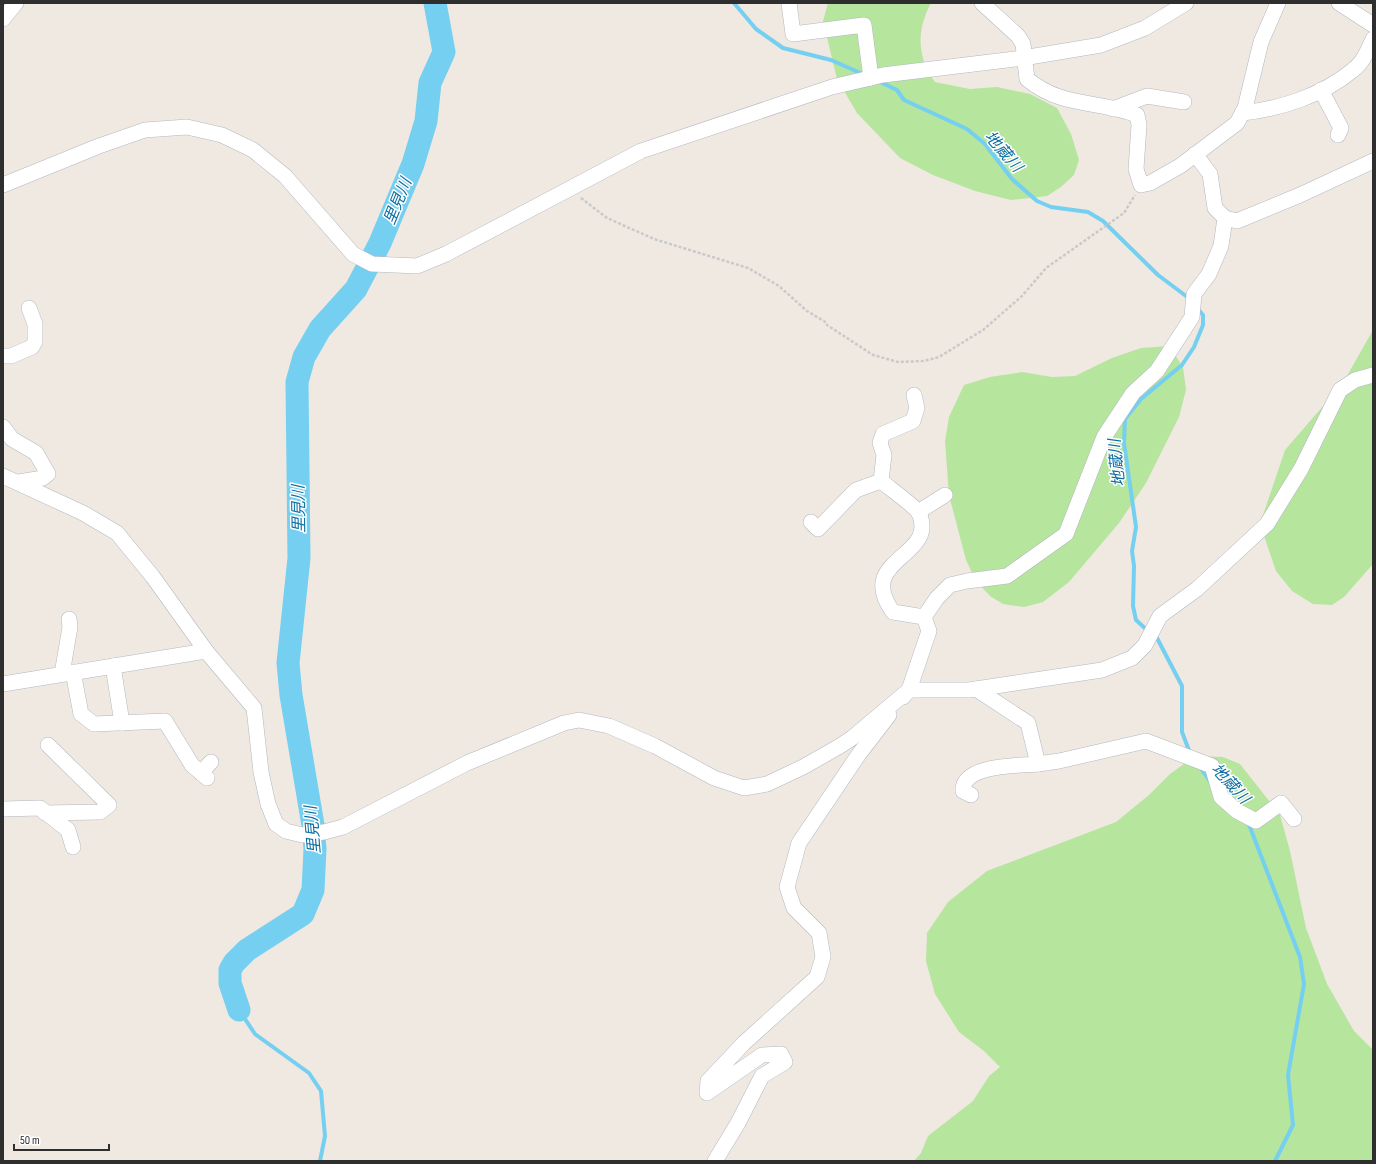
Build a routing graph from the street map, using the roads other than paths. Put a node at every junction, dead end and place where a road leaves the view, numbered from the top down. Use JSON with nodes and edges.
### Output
{"nodes":[{"id":1,"x":16,"y":3,"type":"edge"},
{"id":2,"x":789,"y":3,"type":"edge"},
{"id":3,"x":982,"y":3,"type":"edge"},
{"id":4,"x":1186,"y":3,"type":"edge"},
{"id":5,"x":1278,"y":3,"type":"edge"},
{"id":6,"x":1339,"y":3,"type":"edge"},
{"id":7,"x":3,"y":19,"type":"edge"},
{"id":8,"x":1373,"y":25,"type":"edge"},
{"id":9,"x":1373,"y":39,"type":"edge"},
{"id":10,"x":1023,"y":58,"type":"junction"},
{"id":11,"x":871,"y":78,"type":"junction"},
{"id":12,"x":1321,"y":90,"type":"junction"},
{"id":13,"x":1184,"y":102,"type":"dead end"},
{"id":14,"x":1113,"y":109,"type":"junction"},
{"id":15,"x":1242,"y":113,"type":"junction"},
{"id":16,"x":1338,"y":135,"type":"dead end"},
{"id":17,"x":1195,"y":154,"type":"junction"},
{"id":18,"x":1373,"y":161,"type":"edge"},
{"id":19,"x":3,"y":185,"type":"edge"},
{"id":20,"x":1225,"y":218,"type":"junction"},
{"id":21,"x":30,"y":308,"type":"dead end"},
{"id":22,"x":3,"y":356,"type":"edge"},
{"id":23,"x":1373,"y":375,"type":"edge"},
{"id":24,"x":914,"y":395,"type":"dead end"},
{"id":25,"x":3,"y":427,"type":"edge"},
{"id":26,"x":3,"y":476,"type":"edge"},
{"id":27,"x":881,"y":481,"type":"junction"},
{"id":28,"x":19,"y":482,"type":"junction"},
{"id":29,"x":945,"y":495,"type":"dead end"},
{"id":30,"x":918,"y":512,"type":"junction"},
{"id":31,"x":811,"y":522,"type":"dead end"},
{"id":32,"x":924,"y":617,"type":"junction"},
{"id":33,"x":69,"y":619,"type":"dead end"},
{"id":34,"x":206,"y":651,"type":"junction"},
{"id":35,"x":113,"y":666,"type":"junction"},
{"id":36,"x":68,"y":673,"type":"junction"},
{"id":37,"x":3,"y":684,"type":"edge"},
{"id":38,"x":976,"y":689,"type":"junction"},
{"id":39,"x":908,"y":690,"type":"junction"},
{"id":40,"x":122,"y":723,"type":"junction"},
{"id":41,"x":48,"y":745,"type":"dead end"},
{"id":42,"x":1038,"y":764,"type":"junction"},
{"id":43,"x":206,"y":771,"type":"dead end"},
{"id":44,"x":971,"y":795,"type":"dead end"},
{"id":45,"x":3,"y":809,"type":"edge"},
{"id":46,"x":45,"y":813,"type":"junction"},
{"id":47,"x":1294,"y":819,"type":"dead end"},
{"id":48,"x":73,"y":847,"type":"dead end"},
{"id":49,"x":714,"y":1161,"type":"edge"}],
"edges":[{"from":1,"to":7,"type":"street"},
{"from":2,"to":11,"type":"street"},
{"from":3,"to":10,"type":"street"},
{"from":4,"to":10,"type":"street"},
{"from":5,"to":15,"type":"street"},
{"from":6,"to":8,"type":"street"},
{"from":9,"to":12,"type":"street"},
{"from":10,"to":11,"type":"street"},
{"from":10,"to":14,"type":"street"},
{"from":11,"to":19,"type":"street"},
{"from":12,"to":15,"type":"street"},
{"from":12,"to":16,"type":"street"},
{"from":13,"to":14,"type":"street"},
{"from":14,"to":17,"type":"street"},
{"from":15,"to":17,"type":"street"},
{"from":17,"to":20,"type":"street"},
{"from":18,"to":20,"type":"street"},
{"from":20,"to":32,"type":"street"},
{"from":21,"to":22,"type":"street"},
{"from":23,"to":38,"type":"street"},
{"from":24,"to":27,"type":"street"},
{"from":25,"to":28,"type":"street"},
{"from":26,"to":28,"type":"street"},
{"from":27,"to":30,"type":"street"},
{"from":27,"to":31,"type":"street"},
{"from":28,"to":34,"type":"street"},
{"from":29,"to":30,"type":"street"},
{"from":30,"to":32,"type":"street"},
{"from":32,"to":39,"type":"street"},
{"from":33,"to":36,"type":"street"},
{"from":34,"to":35,"type":"street"},
{"from":34,"to":39,"type":"street"},
{"from":35,"to":36,"type":"street"},
{"from":35,"to":40,"type":"street"},
{"from":36,"to":37,"type":"street"},
{"from":36,"to":40,"type":"street"},
{"from":38,"to":39,"type":"street"},
{"from":38,"to":42,"type":"street"},
{"from":39,"to":49,"type":"street"},
{"from":40,"to":43,"type":"street"},
{"from":41,"to":46,"type":"street"},
{"from":42,"to":44,"type":"street"},
{"from":42,"to":47,"type":"street"},
{"from":45,"to":46,"type":"street"},
{"from":46,"to":48,"type":"street"}]}
